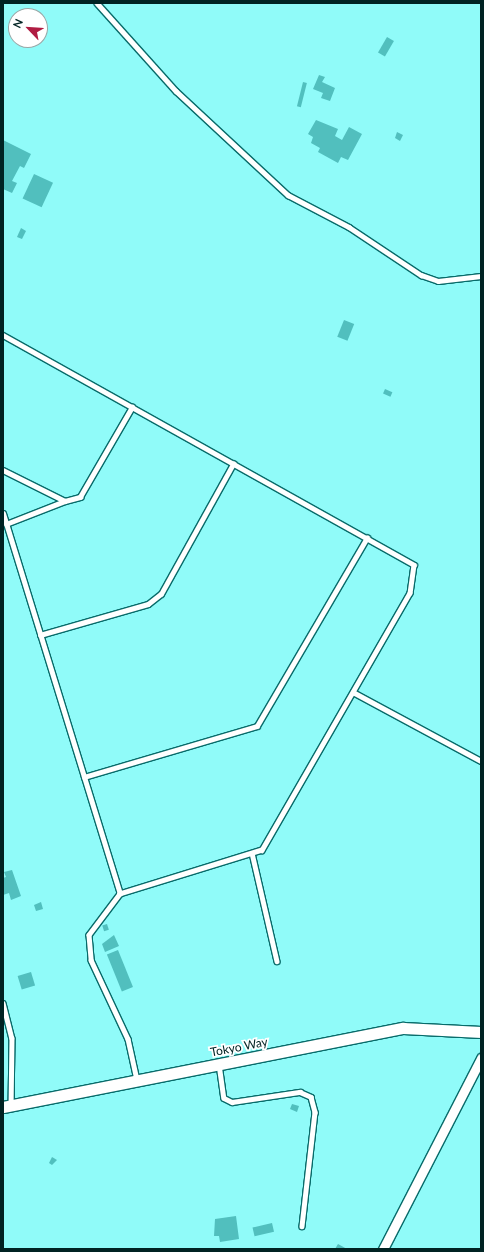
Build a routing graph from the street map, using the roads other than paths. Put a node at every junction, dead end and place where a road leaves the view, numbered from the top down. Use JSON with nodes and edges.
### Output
{"nodes":[{"id":1,"x":97,"y":3,"type":"edge"},
{"id":2,"x":481,"y":276,"type":"edge"},
{"id":3,"x":3,"y":335,"type":"edge"},
{"id":4,"x":132,"y":407,"type":"junction"},
{"id":5,"x":233,"y":464,"type":"junction"},
{"id":6,"x":3,"y":470,"type":"edge"},
{"id":7,"x":65,"y":501,"type":"junction"},
{"id":8,"x":3,"y":514,"type":"edge"},
{"id":9,"x":6,"y":524,"type":"junction"},
{"id":10,"x":367,"y":538,"type":"junction"},
{"id":11,"x":40,"y":635,"type":"junction"},
{"id":12,"x":352,"y":692,"type":"junction"},
{"id":13,"x":481,"y":761,"type":"edge"},
{"id":14,"x":84,"y":777,"type":"junction"},
{"id":15,"x":252,"y":853,"type":"junction"},
{"id":16,"x":120,"y":894,"type":"junction"},
{"id":17,"x":277,"y":961,"type":"dead end"},
{"id":18,"x":3,"y":1003,"type":"edge"},
{"id":19,"x":481,"y":1032,"type":"edge"},
{"id":20,"x":481,"y":1058,"type":"edge"},
{"id":21,"x":219,"y":1064,"type":"junction"},
{"id":22,"x":137,"y":1081,"type":"junction"},
{"id":23,"x":7,"y":1106,"type":"edge"},
{"id":24,"x":302,"y":1226,"type":"dead end"},
{"id":25,"x":382,"y":1249,"type":"edge"}],
"edges":[{"from":1,"to":2,"type":"lane"},
{"from":3,"to":4,"type":"lane"},
{"from":4,"to":5,"type":"lane"},
{"from":4,"to":7,"type":"lane"},
{"from":5,"to":10,"type":"lane"},
{"from":5,"to":11,"type":"lane"},
{"from":6,"to":7,"type":"lane"},
{"from":7,"to":9,"type":"lane"},
{"from":8,"to":9,"type":"lane"},
{"from":9,"to":11,"type":"lane"},
{"from":10,"to":12,"type":"lane"},
{"from":10,"to":14,"type":"lane"},
{"from":11,"to":14,"type":"lane"},
{"from":12,"to":13,"type":"lane"},
{"from":12,"to":15,"type":"lane"},
{"from":14,"to":16,"type":"lane"},
{"from":15,"to":16,"type":"lane"},
{"from":15,"to":17,"type":"lane"},
{"from":16,"to":22,"type":"lane"},
{"from":18,"to":23,"type":"lane"},
{"from":19,"to":21,"type":"street","name":"Tokyo Way"},
{"from":20,"to":25,"type":"street"},
{"from":21,"to":22,"type":"street","name":"Tokyo Way"},
{"from":21,"to":24,"type":"lane"},
{"from":22,"to":23,"type":"street","name":"Tokyo Way"}]}
